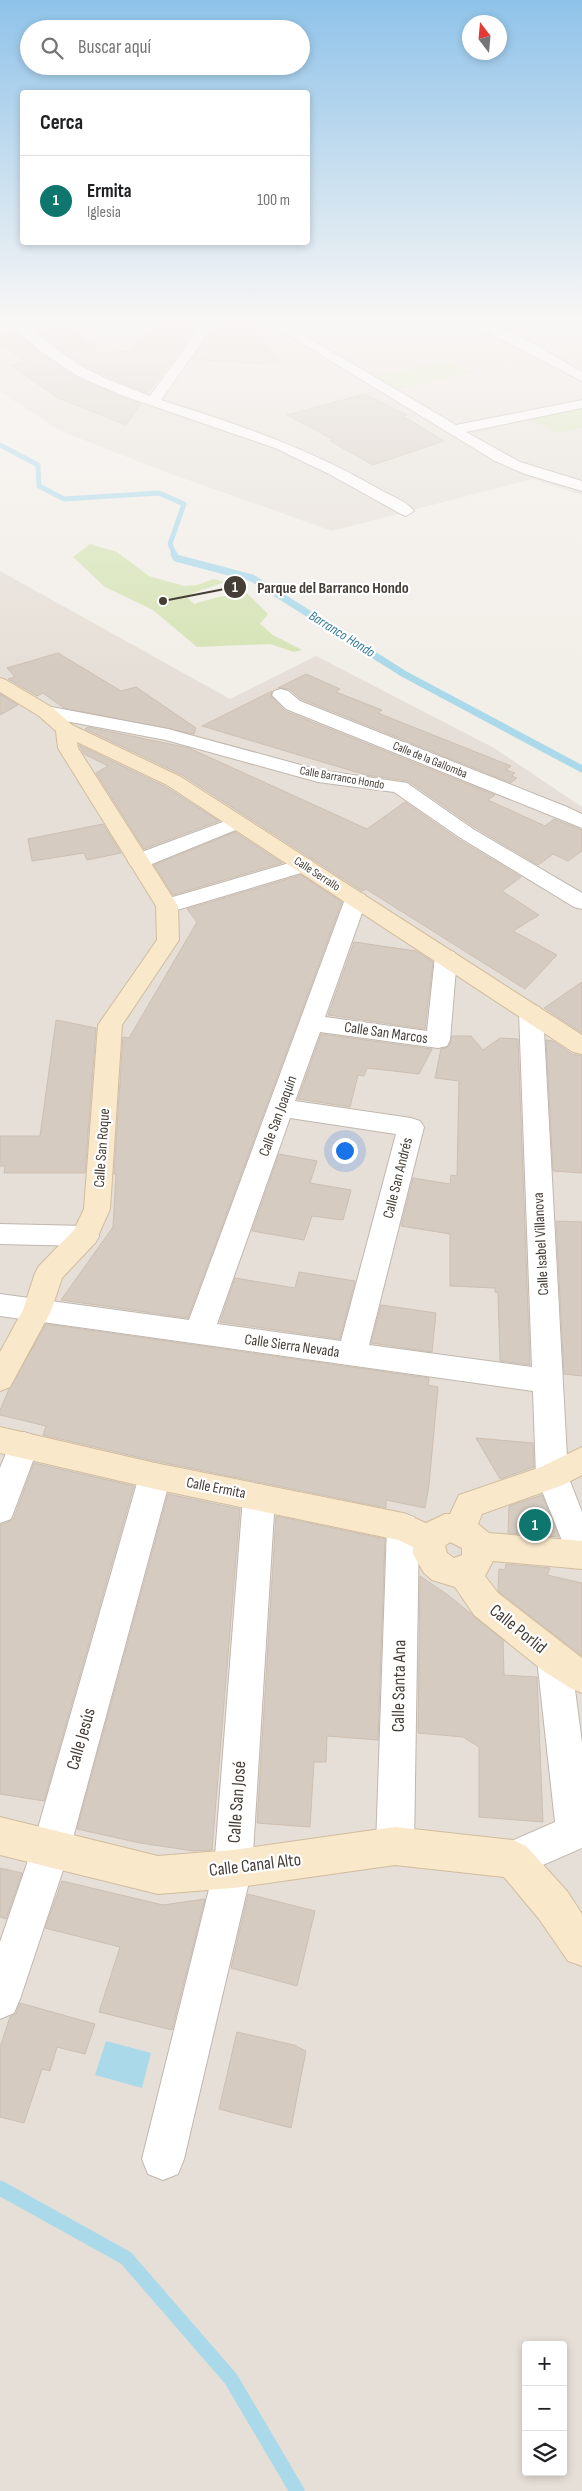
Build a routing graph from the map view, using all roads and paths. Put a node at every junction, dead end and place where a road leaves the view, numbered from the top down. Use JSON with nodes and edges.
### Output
{"nodes":[{"id":1,"x":253,"y":435,"type":"edge"},
{"id":2,"x":461,"y":435,"type":"edge"},
{"id":3,"x":582,"y":486,"type":"edge"},
{"id":4,"x":406,"y":511,"type":"dead end"},
{"id":5,"x":0,"y":684,"type":"edge"},
{"id":6,"x":281,"y":695,"type":"dead end"},
{"id":7,"x":46,"y":712,"type":"junction"},
{"id":8,"x":65,"y":729,"type":"junction"},
{"id":9,"x":582,"y":822,"type":"edge"},
{"id":10,"x":236,"y":823,"type":"junction"},
{"id":11,"x":139,"y":860,"type":"junction"},
{"id":12,"x":303,"y":865,"type":"junction"},
{"id":13,"x":356,"y":899,"type":"junction"},
{"id":14,"x":582,"y":902,"type":"edge"},
{"id":15,"x":167,"y":906,"type":"junction"},
{"id":16,"x":446,"y":957,"type":"junction"},
{"id":17,"x":531,"y":1012,"type":"junction"},
{"id":18,"x":312,"y":1023,"type":"junction"},
{"id":19,"x":582,"y":1046,"type":"edge"},
{"id":20,"x":282,"y":1108,"type":"junction"},
{"id":21,"x":0,"y":1234,"type":"edge"},
{"id":22,"x":85,"y":1236,"type":"junction"},
{"id":23,"x":0,"y":1305,"type":"edge"},
{"id":24,"x":37,"y":1311,"type":"junction"},
{"id":25,"x":200,"y":1333,"type":"junction"},
{"id":26,"x":352,"y":1355,"type":"junction"},
{"id":27,"x":0,"y":1379,"type":"edge"},
{"id":28,"x":547,"y":1381,"type":"junction"},
{"id":29,"x":12,"y":1443,"type":"edge"},
{"id":30,"x":582,"y":1460,"type":"edge"},
{"id":31,"x":155,"y":1476,"type":"junction"},
{"id":32,"x":552,"y":1476,"type":"junction"},
{"id":33,"x":259,"y":1497,"type":"junction"},
{"id":34,"x":0,"y":1509,"type":"edge"},
{"id":35,"x":416,"y":1534,"type":"junction"},
{"id":36,"x":467,"y":1549,"type":"junction"},
{"id":37,"x":582,"y":1554,"type":"edge"},
{"id":38,"x":568,"y":1668,"type":"edge"},
{"id":39,"x":578,"y":1832,"type":"edge"},
{"id":40,"x":0,"y":1836,"type":"edge"},
{"id":41,"x":395,"y":1846,"type":"junction"},
{"id":42,"x":50,"y":1850,"type":"junction"},
{"id":43,"x":514,"y":1859,"type":"junction"},
{"id":44,"x":233,"y":1870,"type":"junction"},
{"id":45,"x":582,"y":1947,"type":"edge"},
{"id":46,"x":0,"y":1999,"type":"edge"},
{"id":47,"x":163,"y":2159,"type":"dead end"}],
"edges":[{"from":1,"to":4,"type":"street"},
{"from":2,"to":3,"type":"street"},
{"from":5,"to":7,"type":"street","name":"Calle Serrallo"},
{"from":6,"to":9,"type":"street","name":"Calle de la Gallomba"},
{"from":7,"to":8,"type":"street","name":"Calle Serrallo"},
{"from":7,"to":14,"type":"street","name":"Calle Barranco Hondo"},
{"from":8,"to":10,"type":"street","name":"Calle Serrallo"},
{"from":8,"to":11,"type":"street","name":"Calle San Roque"},
{"from":10,"to":11,"type":"street"},
{"from":10,"to":12,"type":"street","name":"Calle Serrallo"},
{"from":11,"to":15,"type":"street","name":"Calle San Roque"},
{"from":12,"to":13,"type":"street","name":"Calle Serrallo"},
{"from":12,"to":15,"type":"street"},
{"from":13,"to":16,"type":"street","name":"Calle Serrallo"},
{"from":13,"to":18,"type":"street","name":"Calle San Joaquín"},
{"from":15,"to":22,"type":"street","name":"Calle San Roque"},
{"from":16,"to":17,"type":"street","name":"Calle Serrallo"},
{"from":16,"to":18,"type":"street","name":"Calle San Marcos"},
{"from":17,"to":19,"type":"street","name":"Calle Serrallo"},
{"from":17,"to":28,"type":"street","name":"Calle Isabel Villanova"},
{"from":18,"to":20,"type":"street","name":"Calle San Joaquín"},
{"from":20,"to":25,"type":"street","name":"Calle San Joaquín"},
{"from":20,"to":26,"type":"street","name":"Calle San Andrés"},
{"from":21,"to":22,"type":"street"},
{"from":22,"to":24,"type":"street","name":"Calle San Roque"},
{"from":23,"to":24,"type":"street","name":"Calle Sierra Nevada"},
{"from":24,"to":25,"type":"street","name":"Calle Sierra Nevada"},
{"from":24,"to":27,"type":"street","name":"Calle San Roque"},
{"from":25,"to":26,"type":"street","name":"Calle Sierra Nevada"},
{"from":26,"to":28,"type":"street","name":"Calle Sierra Nevada"},
{"from":28,"to":32,"type":"street","name":"Calle Isabel Villanova"},
{"from":29,"to":31,"type":"street","name":"Calle Ermita"},
{"from":29,"to":34,"type":"street"},
{"from":30,"to":32,"type":"street"},
{"from":31,"to":33,"type":"street","name":"Calle Ermita"},
{"from":31,"to":42,"type":"street","name":"Calle Jesús"},
{"from":32,"to":36,"type":"street"},
{"from":32,"to":37,"type":"street","name":"Calle Isabel Villanova"},
{"from":33,"to":35,"type":"street","name":"Calle Ermita"},
{"from":33,"to":44,"type":"street","name":"Calle San José"},
{"from":35,"to":36,"type":"street"},
{"from":35,"to":36,"type":"street"},
{"from":35,"to":41,"type":"street","name":"Calle Santa Ana"},
{"from":36,"to":37,"type":"street"},
{"from":36,"to":38,"type":"street","name":"Calle Porlid"},
{"from":38,"to":39,"type":"street"},
{"from":39,"to":43,"type":"street"},
{"from":40,"to":42,"type":"street","name":"Calle Canal Alto"},
{"from":41,"to":43,"type":"street","name":"Calle Canal Alto"},
{"from":41,"to":44,"type":"street","name":"Calle Canal Alto"},
{"from":42,"to":44,"type":"street","name":"Calle Canal Alto"},
{"from":42,"to":46,"type":"street","name":"Calle Jesús"},
{"from":43,"to":45,"type":"street"},
{"from":44,"to":47,"type":"street","name":"Calle San José"}]}
